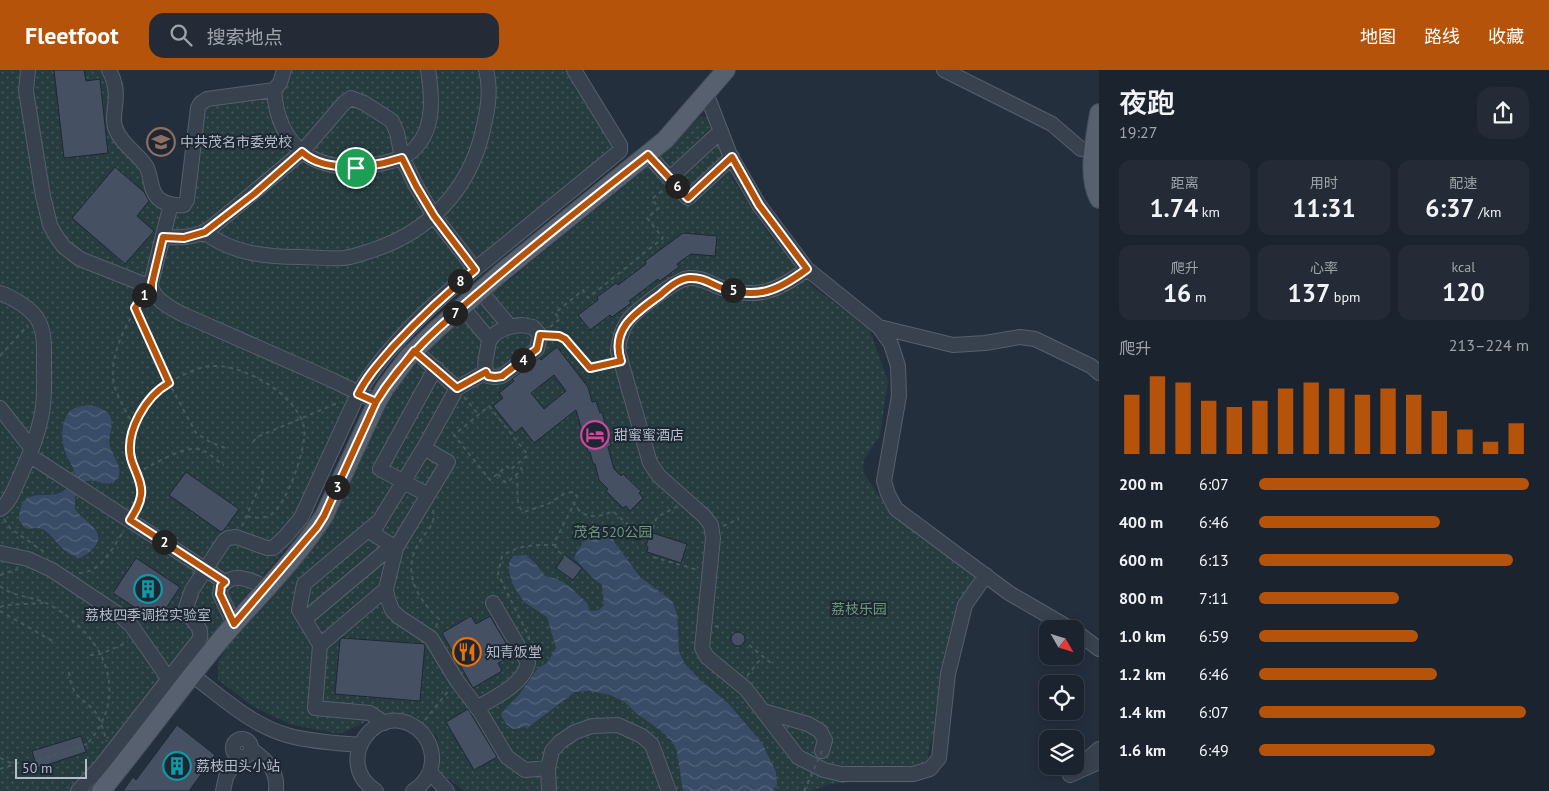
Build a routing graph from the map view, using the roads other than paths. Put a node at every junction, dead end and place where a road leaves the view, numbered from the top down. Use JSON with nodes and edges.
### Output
{"nodes":[{"id":1,"x":28,"y":70,"type":"edge"},
{"id":2,"x":109,"y":70,"type":"edge"},
{"id":3,"x":284,"y":70,"type":"edge"},
{"id":4,"x":428,"y":70,"type":"edge"},
{"id":5,"x":486,"y":70,"type":"edge"},
{"id":6,"x":574,"y":70,"type":"edge"},
{"id":7,"x":726,"y":70,"type":"edge"},
{"id":8,"x":944,"y":70,"type":"edge"},
{"id":9,"x":274,"y":90,"type":"junction"},
{"id":10,"x":706,"y":93,"type":"junction"},
{"id":11,"x":1099,"y":113,"type":"edge"},
{"id":12,"x":721,"y":131,"type":"junction"},
{"id":13,"x":1081,"y":149,"type":"dead end"},
{"id":14,"x":302,"y":152,"type":"junction"},
{"id":15,"x":648,"y":155,"type":"junction"},
{"id":16,"x":732,"y":157,"type":"junction"},
{"id":17,"x":402,"y":158,"type":"junction"},
{"id":18,"x":666,"y":184,"type":"junction"},
{"id":19,"x":1099,"y":199,"type":"edge"},
{"id":20,"x":171,"y":204,"type":"junction"},
{"id":21,"x":434,"y":216,"type":"junction"},
{"id":22,"x":205,"y":232,"type":"junction"},
{"id":23,"x":163,"y":237,"type":"junction"},
{"id":24,"x":807,"y":269,"type":"junction"},
{"id":25,"x":475,"y":270,"type":"junction"},
{"id":26,"x":152,"y":288,"type":"junction"},
{"id":27,"x":480,"y":291,"type":"junction"},
{"id":28,"x":0,"y":293,"type":"edge"},
{"id":29,"x":462,"y":307,"type":"junction"},
{"id":30,"x":508,"y":324,"type":"dead end"},
{"id":31,"x":879,"y":327,"type":"junction"},
{"id":32,"x":490,"y":340,"type":"junction"},
{"id":33,"x":414,"y":351,"type":"junction"},
{"id":34,"x":437,"y":369,"type":"junction"},
{"id":35,"x":486,"y":372,"type":"junction"},
{"id":36,"x":1099,"y":373,"type":"edge"},
{"id":37,"x":457,"y":388,"type":"junction"},
{"id":38,"x":358,"y":394,"type":"junction"},
{"id":39,"x":376,"y":402,"type":"junction"},
{"id":40,"x":0,"y":408,"type":"edge"},
{"id":41,"x":424,"y":448,"type":"junction"},
{"id":42,"x":34,"y":455,"type":"junction"},
{"id":43,"x":404,"y":481,"type":"junction"},
{"id":44,"x":428,"y":494,"type":"junction"},
{"id":45,"x":0,"y":509,"type":"edge"},
{"id":46,"x":380,"y":520,"type":"junction"},
{"id":47,"x":394,"y":547,"type":"junction"},
{"id":48,"x":0,"y":553,"type":"edge"},
{"id":49,"x":206,"y":569,"type":"junction"},
{"id":50,"x":986,"y":575,"type":"junction"},
{"id":51,"x":225,"y":582,"type":"junction"},
{"id":52,"x":266,"y":587,"type":"junction"},
{"id":53,"x":386,"y":590,"type":"junction"},
{"id":54,"x":493,"y":603,"type":"dead end"},
{"id":55,"x":304,"y":619,"type":"junction"},
{"id":56,"x":1056,"y":620,"type":"edge"},
{"id":57,"x":234,"y":624,"type":"junction"},
{"id":58,"x":1084,"y":637,"type":"edge"},
{"id":59,"x":320,"y":645,"type":"junction"},
{"id":60,"x":1099,"y":648,"type":"edge"},
{"id":61,"x":192,"y":675,"type":"junction"},
{"id":62,"x":168,"y":678,"type":"junction"},
{"id":63,"x":477,"y":708,"type":"junction"},
{"id":64,"x":763,"y":711,"type":"junction"},
{"id":65,"x":384,"y":722,"type":"junction"},
{"id":66,"x":257,"y":723,"type":"junction"},
{"id":67,"x":249,"y":745,"type":"junction"},
{"id":68,"x":360,"y":745,"type":"junction"},
{"id":69,"x":1099,"y":749,"type":"edge"},
{"id":70,"x":822,"y":751,"type":"road end"},
{"id":71,"x":1099,"y":762,"type":"edge"},
{"id":72,"x":548,"y":768,"type":"junction"},
{"id":73,"x":430,"y":772,"type":"junction"},
{"id":74,"x":78,"y":791,"type":"edge"},
{"id":75,"x":101,"y":791,"type":"edge"},
{"id":76,"x":222,"y":791,"type":"edge"},
{"id":77,"x":276,"y":791,"type":"edge"},
{"id":78,"x":376,"y":791,"type":"edge"},
{"id":79,"x":413,"y":791,"type":"edge"},
{"id":80,"x":447,"y":791,"type":"edge"},
{"id":81,"x":550,"y":791,"type":"edge"},
{"id":82,"x":669,"y":791,"type":"edge"}],
"edges":[{"from":1,"to":26,"type":"street"},
{"from":2,"to":20,"type":"street"},
{"from":3,"to":9,"type":"street"},
{"from":4,"to":17,"type":"street"},
{"from":5,"to":21,"type":"street"},
{"from":6,"to":25,"type":"street"},
{"from":7,"to":10,"type":"main road"},
{"from":8,"to":13,"type":"street"},
{"from":9,"to":14,"type":"street"},
{"from":9,"to":20,"type":"street"},
{"from":10,"to":12,"type":"street"},
{"from":10,"to":15,"type":"main road"},
{"from":11,"to":19,"type":"main road"},
{"from":12,"to":16,"type":"street"},
{"from":12,"to":18,"type":"street"},
{"from":14,"to":17,"type":"street"},
{"from":14,"to":17,"type":"street"},
{"from":14,"to":22,"type":"street"},
{"from":15,"to":18,"type":"street"},
{"from":15,"to":27,"type":"main road"},
{"from":16,"to":18,"type":"street"},
{"from":16,"to":24,"type":"street"},
{"from":17,"to":21,"type":"street"},
{"from":20,"to":23,"type":"street"},
{"from":21,"to":22,"type":"street"},
{"from":21,"to":25,"type":"street"},
{"from":22,"to":23,"type":"street"},
{"from":23,"to":26,"type":"street"},
{"from":24,"to":31,"type":"street"},
{"from":24,"to":64,"type":"street"},
{"from":25,"to":38,"type":"street"},
{"from":26,"to":38,"type":"street"},
{"from":27,"to":29,"type":"main road"},
{"from":27,"to":30,"type":"street"},
{"from":28,"to":42,"type":"street"},
{"from":29,"to":32,"type":"street"},
{"from":29,"to":33,"type":"main road"},
{"from":31,"to":36,"type":"street"},
{"from":31,"to":50,"type":"street"},
{"from":32,"to":35,"type":"street"},
{"from":32,"to":35,"type":"street"},
{"from":33,"to":34,"type":"street"},
{"from":33,"to":39,"type":"main road"},
{"from":34,"to":37,"type":"street"},
{"from":34,"to":43,"type":"street"},
{"from":35,"to":37,"type":"street"},
{"from":37,"to":41,"type":"street"},
{"from":38,"to":39,"type":"street"},
{"from":38,"to":49,"type":"street"},
{"from":39,"to":52,"type":"main road"},
{"from":40,"to":42,"type":"street"},
{"from":41,"to":43,"type":"street"},
{"from":41,"to":44,"type":"street"},
{"from":42,"to":45,"type":"street"},
{"from":42,"to":49,"type":"street"},
{"from":43,"to":44,"type":"street"},
{"from":43,"to":46,"type":"street"},
{"from":44,"to":47,"type":"street"},
{"from":46,"to":47,"type":"street"},
{"from":46,"to":55,"type":"street"},
{"from":47,"to":53,"type":"street"},
{"from":47,"to":55,"type":"street"},
{"from":48,"to":62,"type":"street"},
{"from":49,"to":51,"type":"street"},
{"from":49,"to":62,"type":"street"},
{"from":50,"to":56,"type":"street"},
{"from":50,"to":64,"type":"street"},
{"from":51,"to":52,"type":"street"},
{"from":51,"to":57,"type":"street"},
{"from":52,"to":57,"type":"main road"},
{"from":53,"to":59,"type":"street"},
{"from":53,"to":63,"type":"street"},
{"from":54,"to":63,"type":"street"},
{"from":55,"to":59,"type":"street"},
{"from":57,"to":61,"type":"main road"},
{"from":58,"to":60,"type":"street"},
{"from":59,"to":65,"type":"street"},
{"from":61,"to":66,"type":"street"},
{"from":61,"to":75,"type":"main road"},
{"from":62,"to":74,"type":"street"},
{"from":63,"to":72,"type":"street"},
{"from":64,"to":70,"type":"street"},
{"from":65,"to":68,"type":"street"},
{"from":65,"to":73,"type":"street"},
{"from":66,"to":67,"type":"street"},
{"from":66,"to":68,"type":"street"},
{"from":67,"to":76,"type":"street"},
{"from":67,"to":77,"type":"street"},
{"from":68,"to":78,"type":"street"},
{"from":69,"to":71,"type":"street"},
{"from":72,"to":81,"type":"street"},
{"from":72,"to":82,"type":"street"},
{"from":73,"to":79,"type":"street"},
{"from":73,"to":80,"type":"street"}]}
